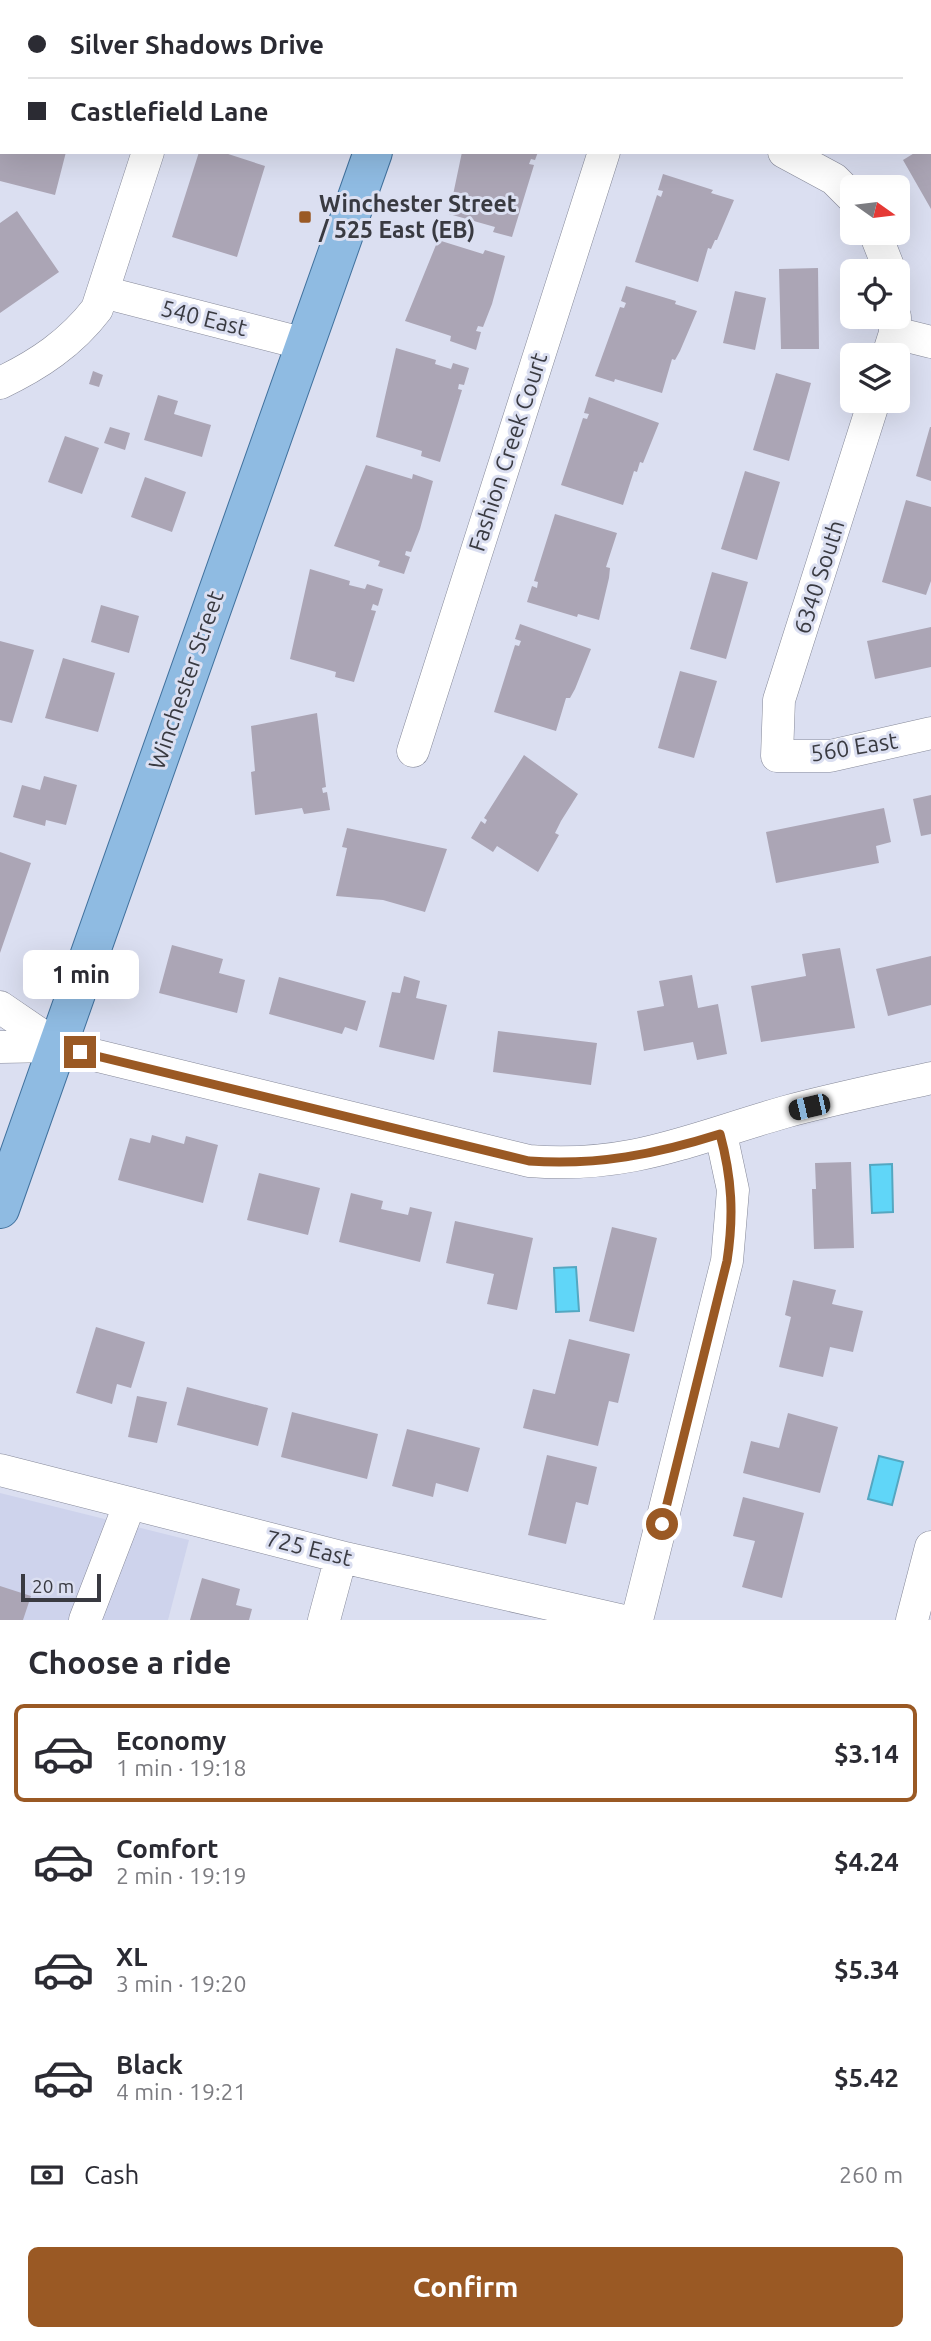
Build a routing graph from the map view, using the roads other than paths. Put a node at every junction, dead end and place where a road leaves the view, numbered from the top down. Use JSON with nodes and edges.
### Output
{"nodes":[{"id":1,"x":147,"y":154,"type":"edge"},
{"id":2,"x":372,"y":154,"type":"edge"},
{"id":3,"x":603,"y":154,"type":"edge"},
{"id":4,"x":788,"y":154,"type":"edge"},
{"id":5,"x":840,"y":185,"type":"edge"},
{"id":6,"x":103,"y":292,"type":"junction"},
{"id":7,"x":893,"y":335,"type":"edge"},
{"id":8,"x":931,"y":342,"type":"edge"},
{"id":9,"x":305,"y":344,"type":"junction"},
{"id":10,"x":0,"y":383,"type":"edge"},
{"id":11,"x":870,"y":413,"type":"edge"},
{"id":12,"x":931,"y":733,"type":"edge"},
{"id":13,"x":413,"y":751,"type":"dead end"},
{"id":14,"x":777,"y":756,"type":"joint"},
{"id":15,"x":0,"y":1007,"type":"edge"},
{"id":16,"x":57,"y":1046,"type":"junction"},
{"id":17,"x":0,"y":1047,"type":"edge"},
{"id":18,"x":931,"y":1078,"type":"edge"},
{"id":19,"x":720,"y":1134,"type":"junction"},
{"id":20,"x":0,"y":1209,"type":"edge"},
{"id":21,"x":0,"y":1470,"type":"edge"},
{"id":22,"x":130,"y":1503,"type":"junction"},
{"id":23,"x":931,"y":1547,"type":"edge"},
{"id":24,"x":341,"y":1556,"type":"junction"},
{"id":25,"x":85,"y":1620,"type":"edge"},
{"id":26,"x":324,"y":1620,"type":"edge"},
{"id":27,"x":620,"y":1620,"type":"edge"},
{"id":28,"x":637,"y":1620,"type":"edge"},
{"id":29,"x":912,"y":1620,"type":"edge"}],
"edges":[{"from":1,"to":6,"type":"street"},
{"from":2,"to":9,"type":"main road","name":"Winchester Street"},
{"from":3,"to":13,"type":"street","name":"Fashion Creek Court"},
{"from":4,"to":5,"type":"street"},
{"from":6,"to":9,"type":"street","name":"540 East"},
{"from":6,"to":10,"type":"street"},
{"from":7,"to":8,"type":"street"},
{"from":9,"to":16,"type":"main road","name":"Winchester Street"},
{"from":11,"to":14,"type":"street","name":"6340 South"},
{"from":12,"to":14,"type":"street","name":"560 East"},
{"from":15,"to":16,"type":"street"},
{"from":16,"to":17,"type":"street"},
{"from":16,"to":19,"type":"street"},
{"from":16,"to":20,"type":"main road","name":"Winchester Street"},
{"from":18,"to":19,"type":"street"},
{"from":19,"to":28,"type":"street"},
{"from":21,"to":22,"type":"street","name":"725 East"},
{"from":22,"to":24,"type":"street","name":"725 East"},
{"from":22,"to":25,"type":"street"},
{"from":23,"to":29,"type":"street"},
{"from":24,"to":26,"type":"street"},
{"from":24,"to":27,"type":"street","name":"725 East"}]}
